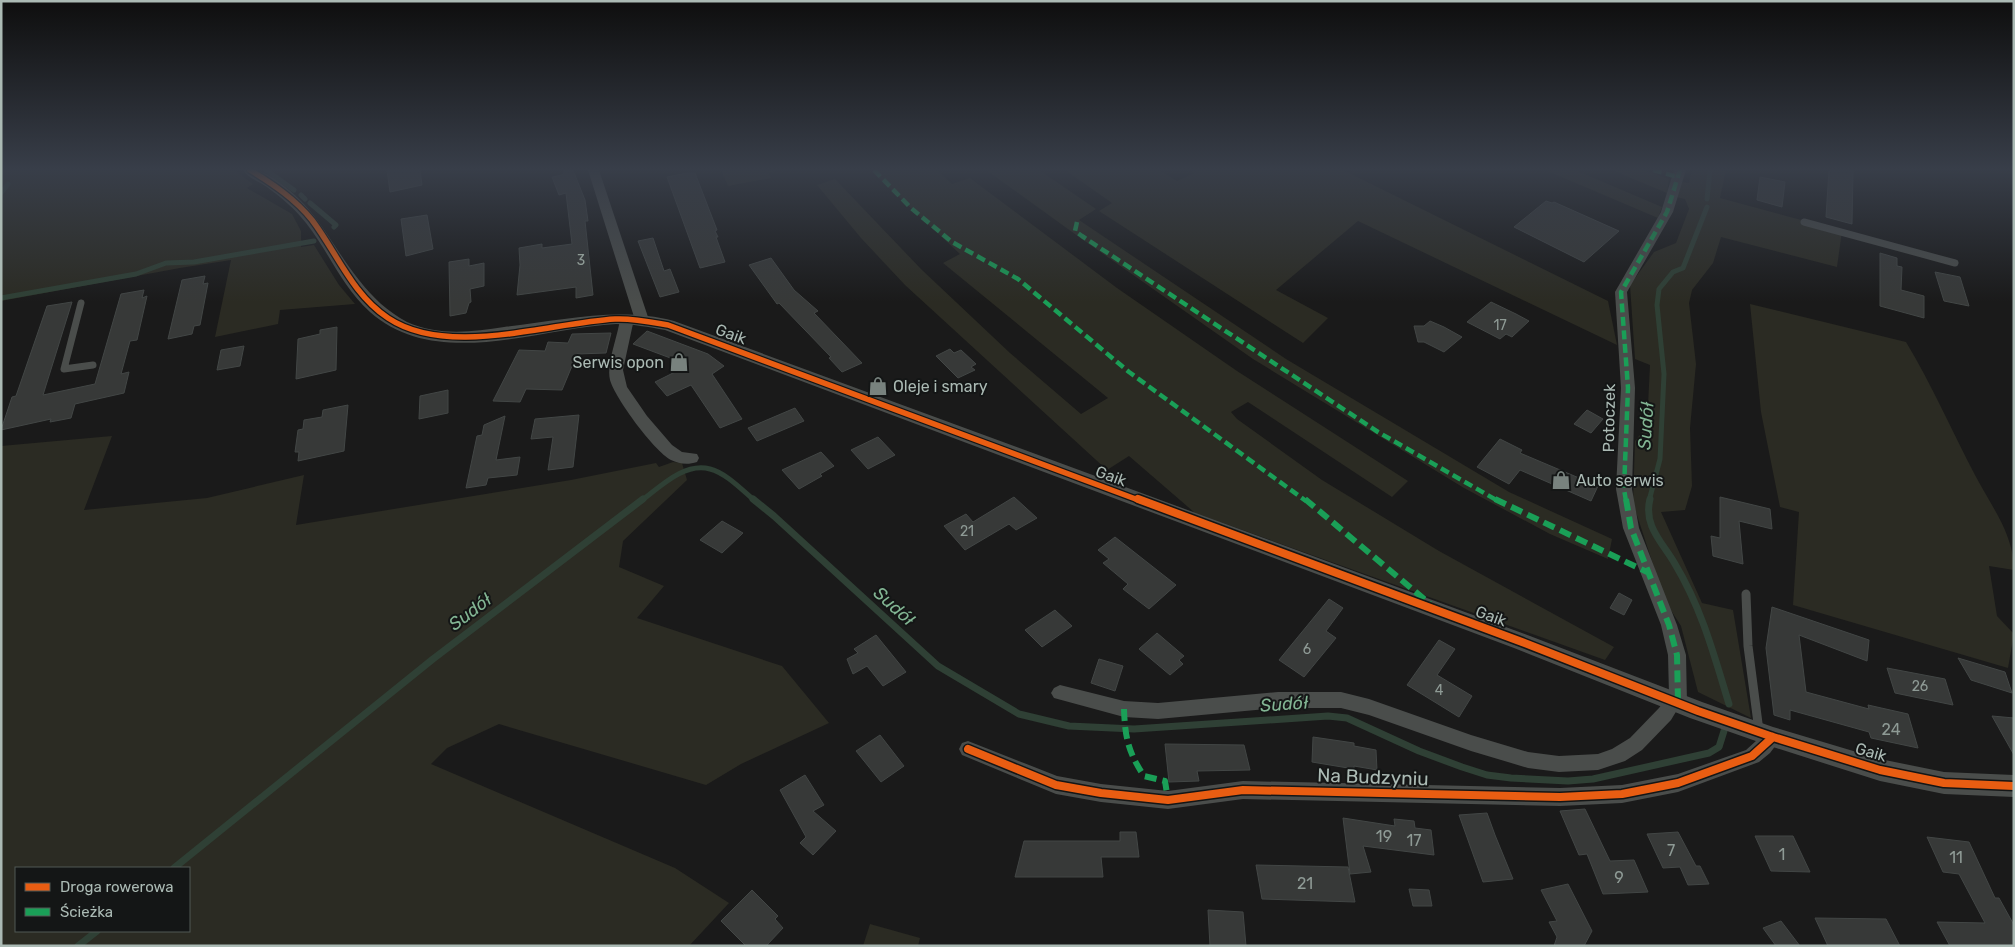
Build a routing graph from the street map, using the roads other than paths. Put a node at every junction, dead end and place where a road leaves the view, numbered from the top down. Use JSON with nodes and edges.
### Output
{"nodes":[{"id":1,"x":307,"y":214,"type":"edge"},
{"id":2,"x":608,"y":214,"type":"edge"},
{"id":3,"x":1665,"y":214,"type":"edge"},
{"id":4,"x":1804,"y":222,"type":"dead end"},
{"id":5,"x":1955,"y":263,"type":"dead end"},
{"id":6,"x":81,"y":303,"type":"dead end"},
{"id":7,"x":635,"y":320,"type":"junction"},
{"id":8,"x":93,"y":365,"type":"dead end"},
{"id":9,"x":692,"y":458,"type":"dead end"},
{"id":10,"x":1746,"y":594,"type":"dead end"},
{"id":11,"x":1060,"y":693,"type":"dead end"},
{"id":12,"x":1676,"y":702,"type":"junction"},
{"id":13,"x":1766,"y":734,"type":"junction"},
{"id":14,"x":968,"y":749,"type":"dead end"},
{"id":15,"x":2014,"y":786,"type":"edge"}],
"edges":[{"from":1,"to":7,"type":"street","name":"Gaik"},
{"from":2,"to":7,"type":"street"},
{"from":3,"to":12,"type":"street","name":"Potoczek"},
{"from":4,"to":5,"type":"lane"},
{"from":6,"to":8,"type":"lane"},
{"from":7,"to":9,"type":"street"},
{"from":7,"to":12,"type":"street","name":"Gaik"},
{"from":10,"to":13,"type":"lane"},
{"from":11,"to":12,"type":"street"},
{"from":12,"to":13,"type":"street","name":"Gaik"},
{"from":13,"to":14,"type":"street","name":"Na Budzyniu"},
{"from":13,"to":15,"type":"street","name":"Gaik"}]}
